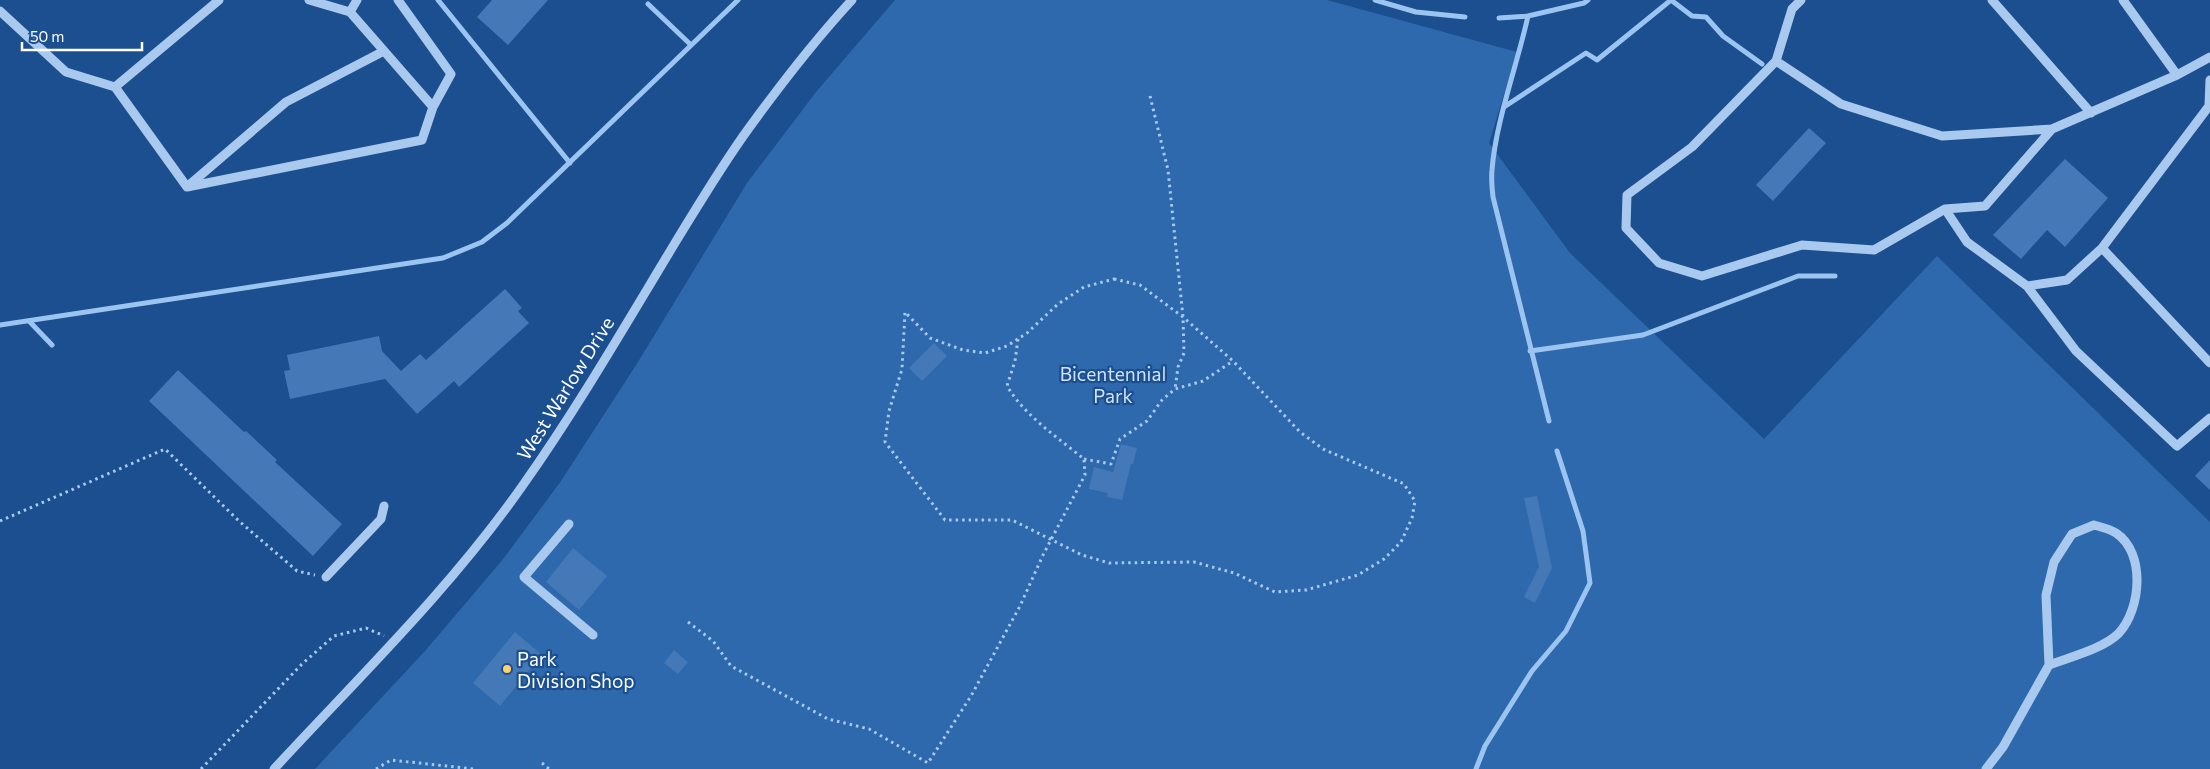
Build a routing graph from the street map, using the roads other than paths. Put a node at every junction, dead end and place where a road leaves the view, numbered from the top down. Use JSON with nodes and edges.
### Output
{"nodes":[{"id":1,"x":219,"y":0,"type":"edge"},
{"id":2,"x":309,"y":0,"type":"edge"},
{"id":3,"x":358,"y":0,"type":"edge"},
{"id":4,"x":398,"y":0,"type":"edge"},
{"id":5,"x":852,"y":0,"type":"edge"},
{"id":6,"x":1801,"y":0,"type":"edge"},
{"id":7,"x":1992,"y":0,"type":"edge"},
{"id":8,"x":2123,"y":0,"type":"edge"},
{"id":9,"x":0,"y":11,"type":"edge"},
{"id":10,"x":350,"y":12,"type":"junction"},
{"id":11,"x":384,"y":51,"type":"junction"},
{"id":12,"x":2210,"y":57,"type":"edge"},
{"id":13,"x":1776,"y":61,"type":"junction"},
{"id":14,"x":2177,"y":75,"type":"junction"},
{"id":15,"x":2210,"y":80,"type":"edge"},
{"id":16,"x":115,"y":87,"type":"junction"},
{"id":17,"x":433,"y":107,"type":"junction"},
{"id":18,"x":2091,"y":113,"type":"junction"},
{"id":19,"x":2052,"y":129,"type":"junction"},
{"id":20,"x":187,"y":187,"type":"junction"},
{"id":21,"x":1945,"y":209,"type":"junction"},
{"id":22,"x":2102,"y":248,"type":"junction"},
{"id":23,"x":2027,"y":286,"type":"junction"},
{"id":24,"x":2210,"y":363,"type":"edge"},
{"id":25,"x":2210,"y":418,"type":"edge"},
{"id":26,"x":384,"y":506,"type":"dead end"},
{"id":27,"x":569,"y":524,"type":"dead end"},
{"id":28,"x":326,"y":576,"type":"road end"},
{"id":29,"x":593,"y":635,"type":"dead end"},
{"id":30,"x":2049,"y":665,"type":"junction"},
{"id":31,"x":274,"y":769,"type":"edge"},
{"id":32,"x":1986,"y":769,"type":"edge"}],
"edges":[{"from":1,"to":16,"type":"street"},
{"from":2,"to":10,"type":"street"},
{"from":3,"to":10,"type":"street"},
{"from":4,"to":17,"type":"street"},
{"from":5,"to":31,"type":"street","name":"West Warlow Drive"},
{"from":6,"to":13,"type":"street"},
{"from":7,"to":18,"type":"street"},
{"from":8,"to":14,"type":"street"},
{"from":9,"to":16,"type":"street"},
{"from":10,"to":11,"type":"street"},
{"from":11,"to":17,"type":"street"},
{"from":11,"to":20,"type":"street"},
{"from":12,"to":14,"type":"street"},
{"from":13,"to":19,"type":"street"},
{"from":13,"to":21,"type":"street"},
{"from":14,"to":18,"type":"street"},
{"from":15,"to":22,"type":"street"},
{"from":16,"to":20,"type":"street"},
{"from":17,"to":20,"type":"street"},
{"from":18,"to":19,"type":"street"},
{"from":19,"to":21,"type":"street"},
{"from":21,"to":23,"type":"street"},
{"from":22,"to":23,"type":"street"},
{"from":22,"to":24,"type":"street"},
{"from":23,"to":25,"type":"street"},
{"from":26,"to":28,"type":"street"},
{"from":27,"to":29,"type":"street"},
{"from":30,"to":30,"type":"street"},
{"from":30,"to":32,"type":"street"}]}
